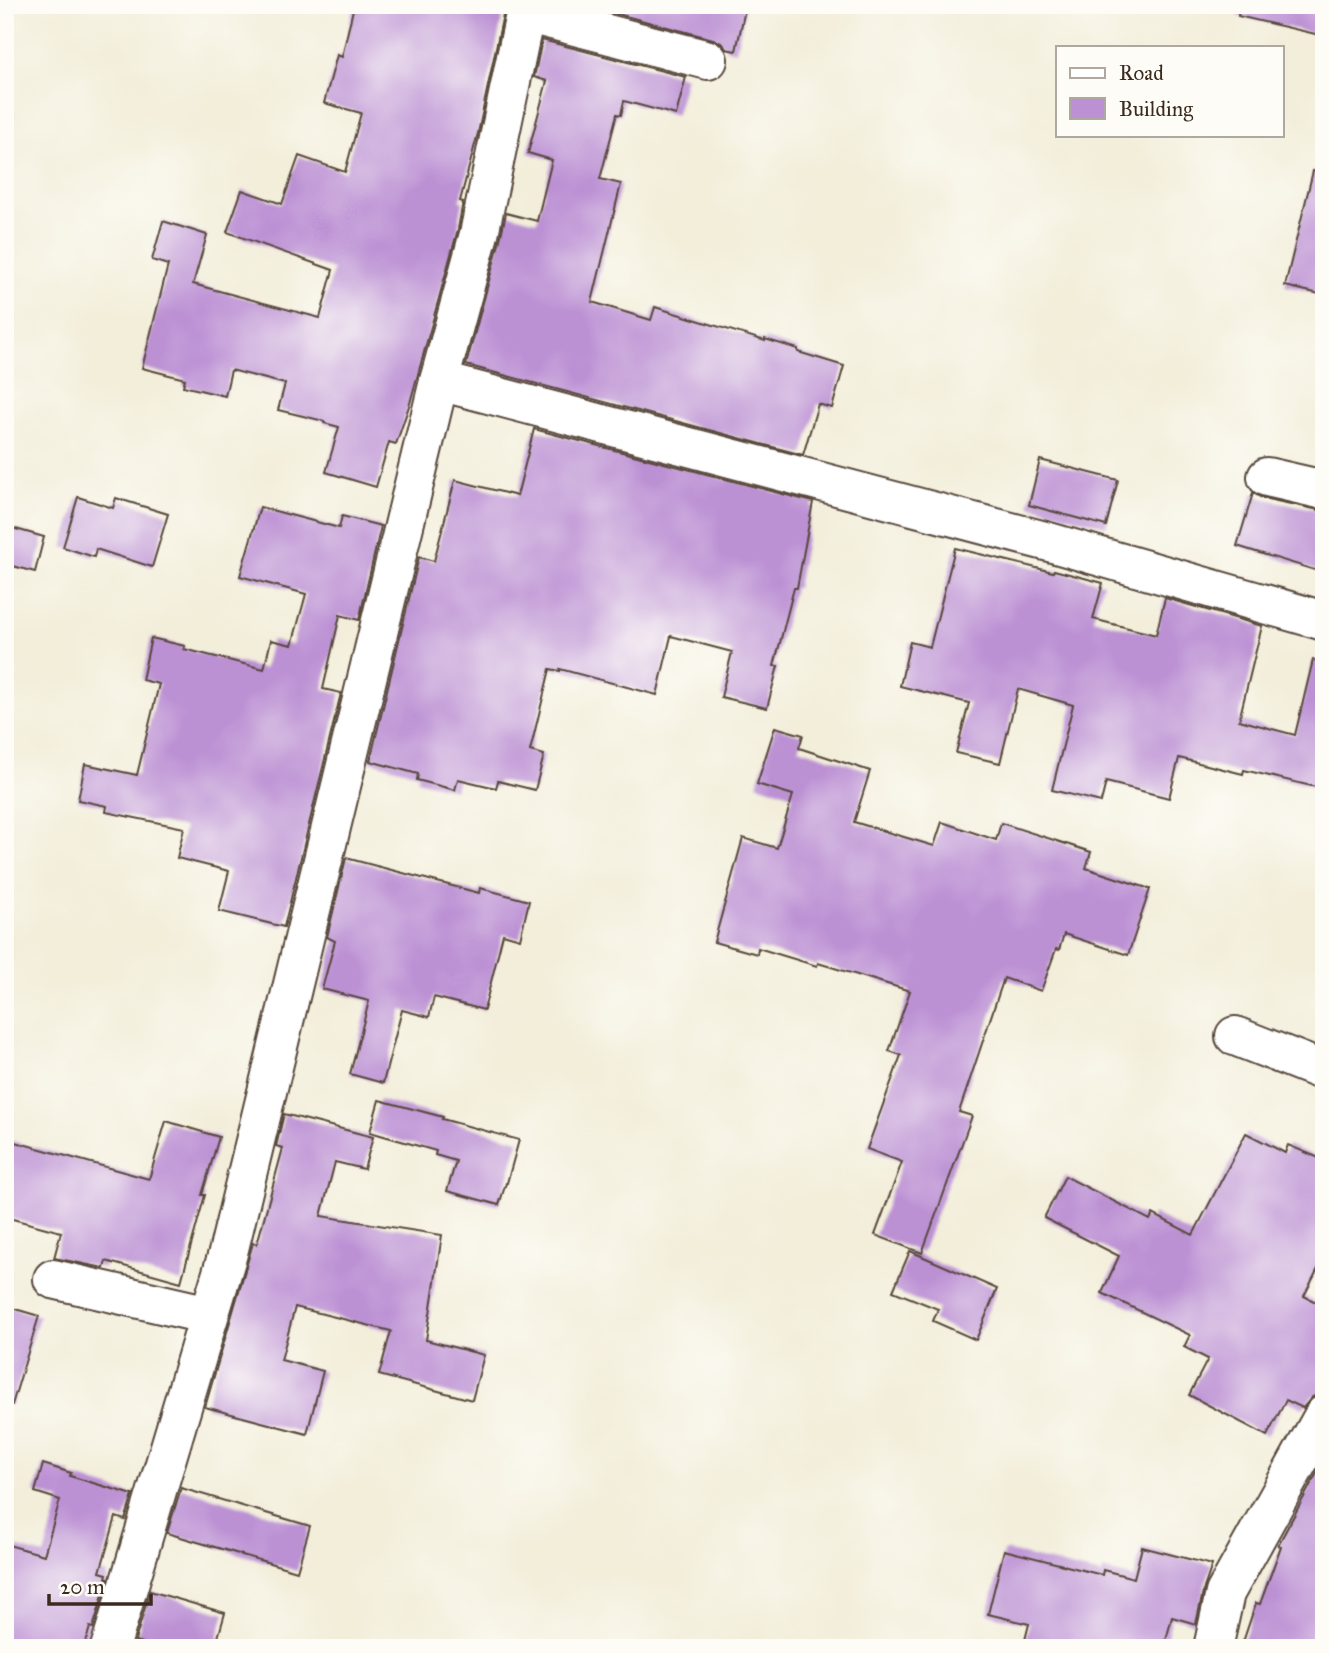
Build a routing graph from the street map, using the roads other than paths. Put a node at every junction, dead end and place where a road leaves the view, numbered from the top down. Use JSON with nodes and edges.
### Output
{"nodes":[{"id":1,"x":526,"y":9,"type":"edge"},
{"id":2,"x":708,"y":60,"type":"dead end"},
{"id":3,"x":439,"y":380,"type":"junction"},
{"id":4,"x":1268,"y":477,"type":"dead end"},
{"id":5,"x":1324,"y":490,"type":"edge"},
{"id":6,"x":1324,"y":621,"type":"edge"},
{"id":7,"x":1235,"y":1036,"type":"dead end"},
{"id":8,"x":1324,"y":1071,"type":"edge"},
{"id":9,"x":52,"y":1279,"type":"dead end"},
{"id":10,"x":209,"y":1315,"type":"junction"},
{"id":11,"x":1324,"y":1415,"type":"edge"},
{"id":12,"x":110,"y":1648,"type":"edge"},
{"id":13,"x":1213,"y":1648,"type":"edge"}],
"edges":[{"from":1,"to":2,"type":"street"},
{"from":1,"to":3,"type":"street"},
{"from":3,"to":6,"type":"street"},
{"from":3,"to":10,"type":"street"},
{"from":4,"to":5,"type":"street"},
{"from":7,"to":8,"type":"street"},
{"from":9,"to":10,"type":"street"},
{"from":10,"to":12,"type":"street"},
{"from":11,"to":13,"type":"street"}]}
